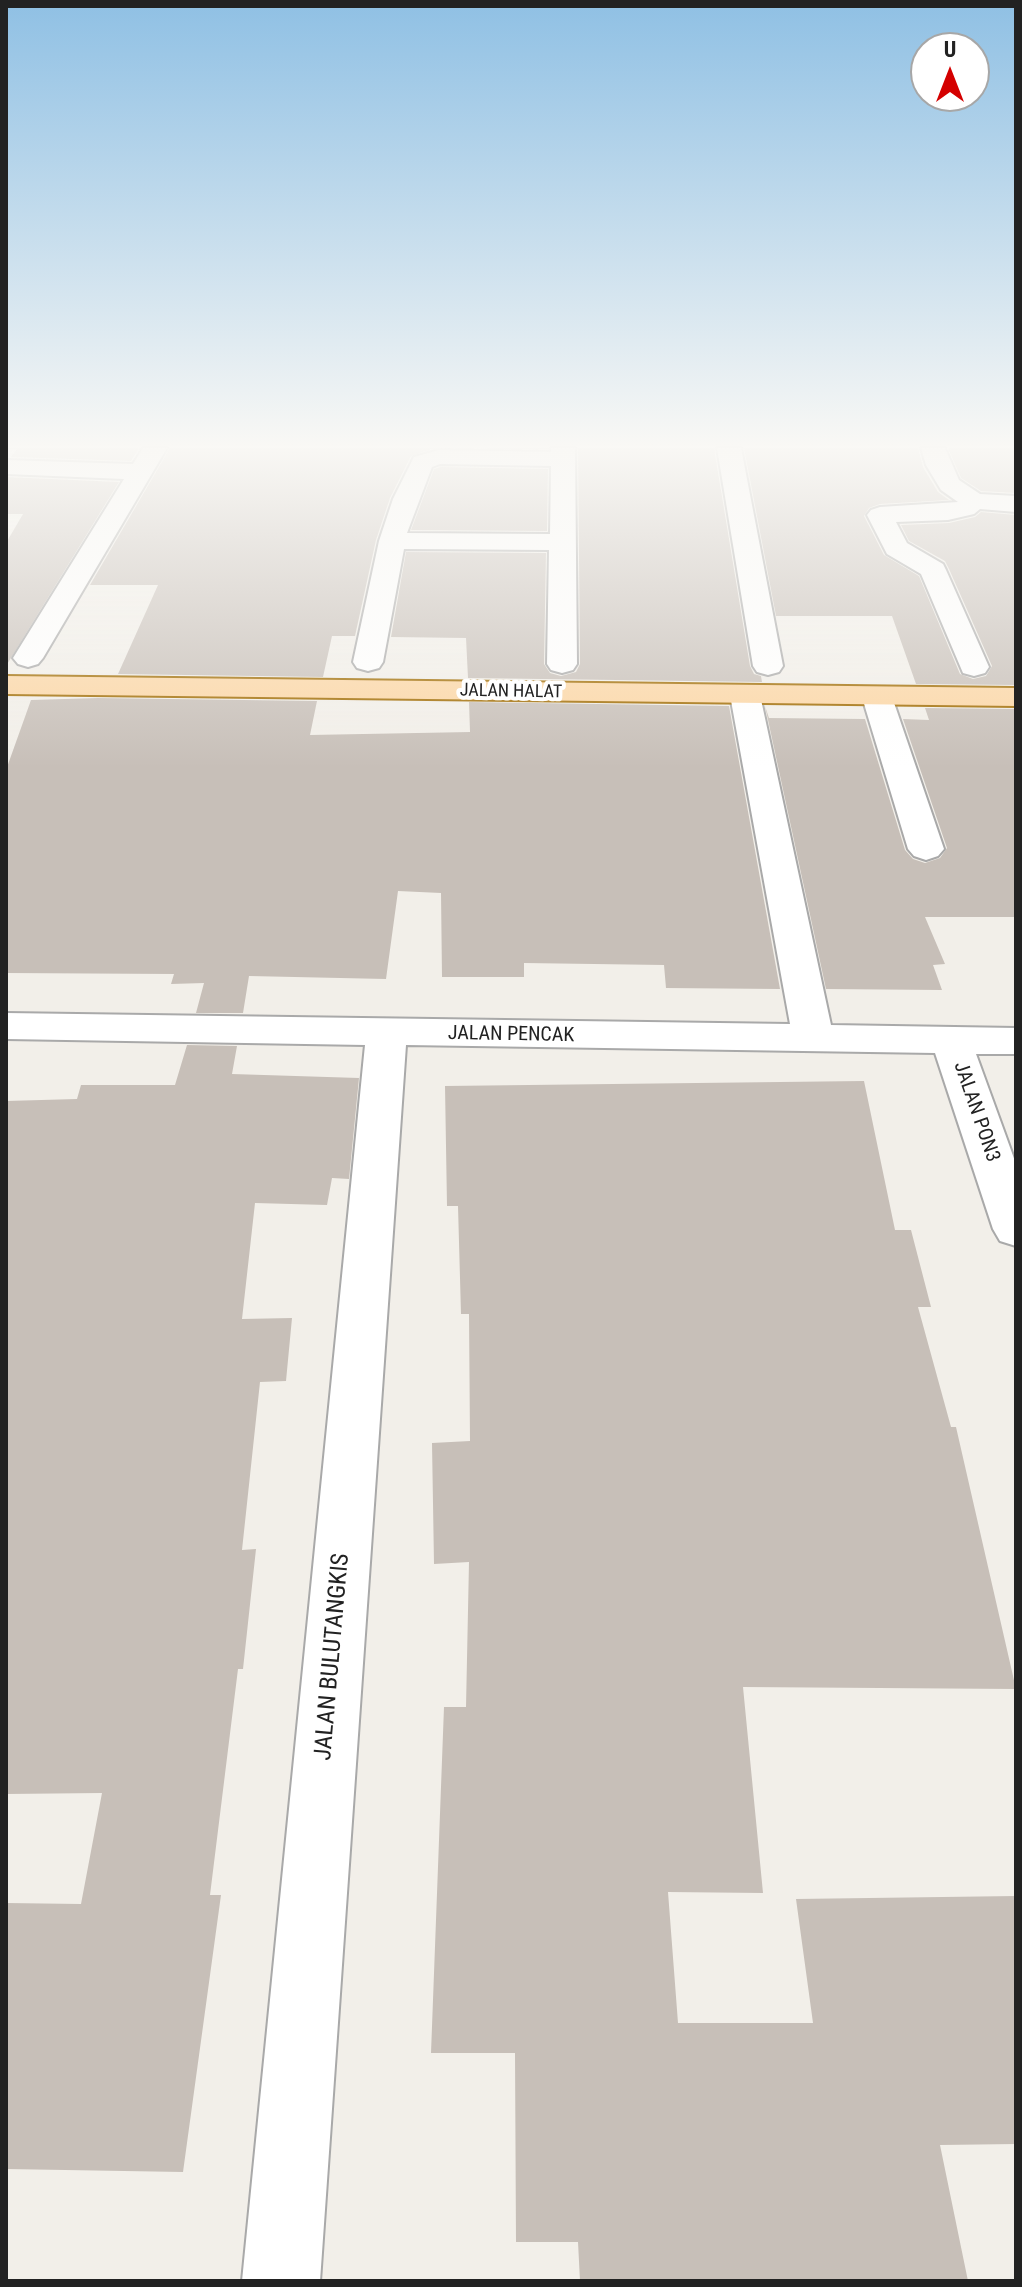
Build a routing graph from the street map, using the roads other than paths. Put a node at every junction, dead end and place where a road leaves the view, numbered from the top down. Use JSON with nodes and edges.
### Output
{"nodes":[{"id":1,"x":86,"y":555,"type":"edge"},
{"id":2,"x":389,"y":555,"type":"edge"},
{"id":3,"x":562,"y":555,"type":"edge"},
{"id":4,"x":748,"y":555,"type":"edge"},
{"id":5,"x":907,"y":555,"type":"edge"},
{"id":6,"x":17,"y":657,"type":"edge"},
{"id":7,"x":368,"y":662,"type":"junction"},
{"id":8,"x":562,"y":664,"type":"junction"},
{"id":9,"x":768,"y":666,"type":"junction"},
{"id":10,"x":832,"y":667,"type":"dead end"},
{"id":11,"x":942,"y":667,"type":"dead end"},
{"id":12,"x":988,"y":668,"type":"joint"},
{"id":13,"x":6,"y":685,"type":"edge"},
{"id":14,"x":745,"y":695,"type":"junction"},
{"id":15,"x":877,"y":697,"type":"junction"},
{"id":16,"x":1016,"y":697,"type":"edge"},
{"id":17,"x":926,"y":849,"type":"dead end"},
{"id":18,"x":6,"y":1026,"type":"edge"},
{"id":19,"x":386,"y":1034,"type":"junction"},
{"id":20,"x":813,"y":1038,"type":"junction"},
{"id":21,"x":951,"y":1040,"type":"junction"},
{"id":22,"x":1016,"y":1041,"type":"edge"},
{"id":23,"x":1016,"y":1229,"type":"edge"},
{"id":24,"x":281,"y":2281,"type":"edge"}],
"edges":[{"from":1,"to":6,"type":"street"},
{"from":2,"to":7,"type":"street"},
{"from":3,"to":8,"type":"street"},
{"from":4,"to":9,"type":"street"},
{"from":5,"to":12,"type":"street"},
{"from":6,"to":7,"type":"main road","name":"JALAN HALAT"},
{"from":7,"to":8,"type":"main road","name":"JALAN HALAT"},
{"from":8,"to":9,"type":"main road","name":"JALAN HALAT"},
{"from":9,"to":10,"type":"main road","name":"JALAN HALAT"},
{"from":11,"to":12,"type":"main road"},
{"from":13,"to":14,"type":"main road","name":"JALAN HALAT"},
{"from":14,"to":15,"type":"main road","name":"JALAN HALAT"},
{"from":14,"to":20,"type":"street"},
{"from":15,"to":16,"type":"main road","name":"JALAN HALAT"},
{"from":15,"to":17,"type":"street"},
{"from":18,"to":19,"type":"street","name":"JALAN PENCAK"},
{"from":19,"to":20,"type":"street","name":"JALAN PENCAK"},
{"from":19,"to":24,"type":"street","name":"JALAN BULUTANGKIS"},
{"from":20,"to":21,"type":"street","name":"JALAN PENCAK"},
{"from":21,"to":22,"type":"street","name":"JALAN PENCAK"},
{"from":21,"to":23,"type":"street","name":"JALAN PON3"}]}
